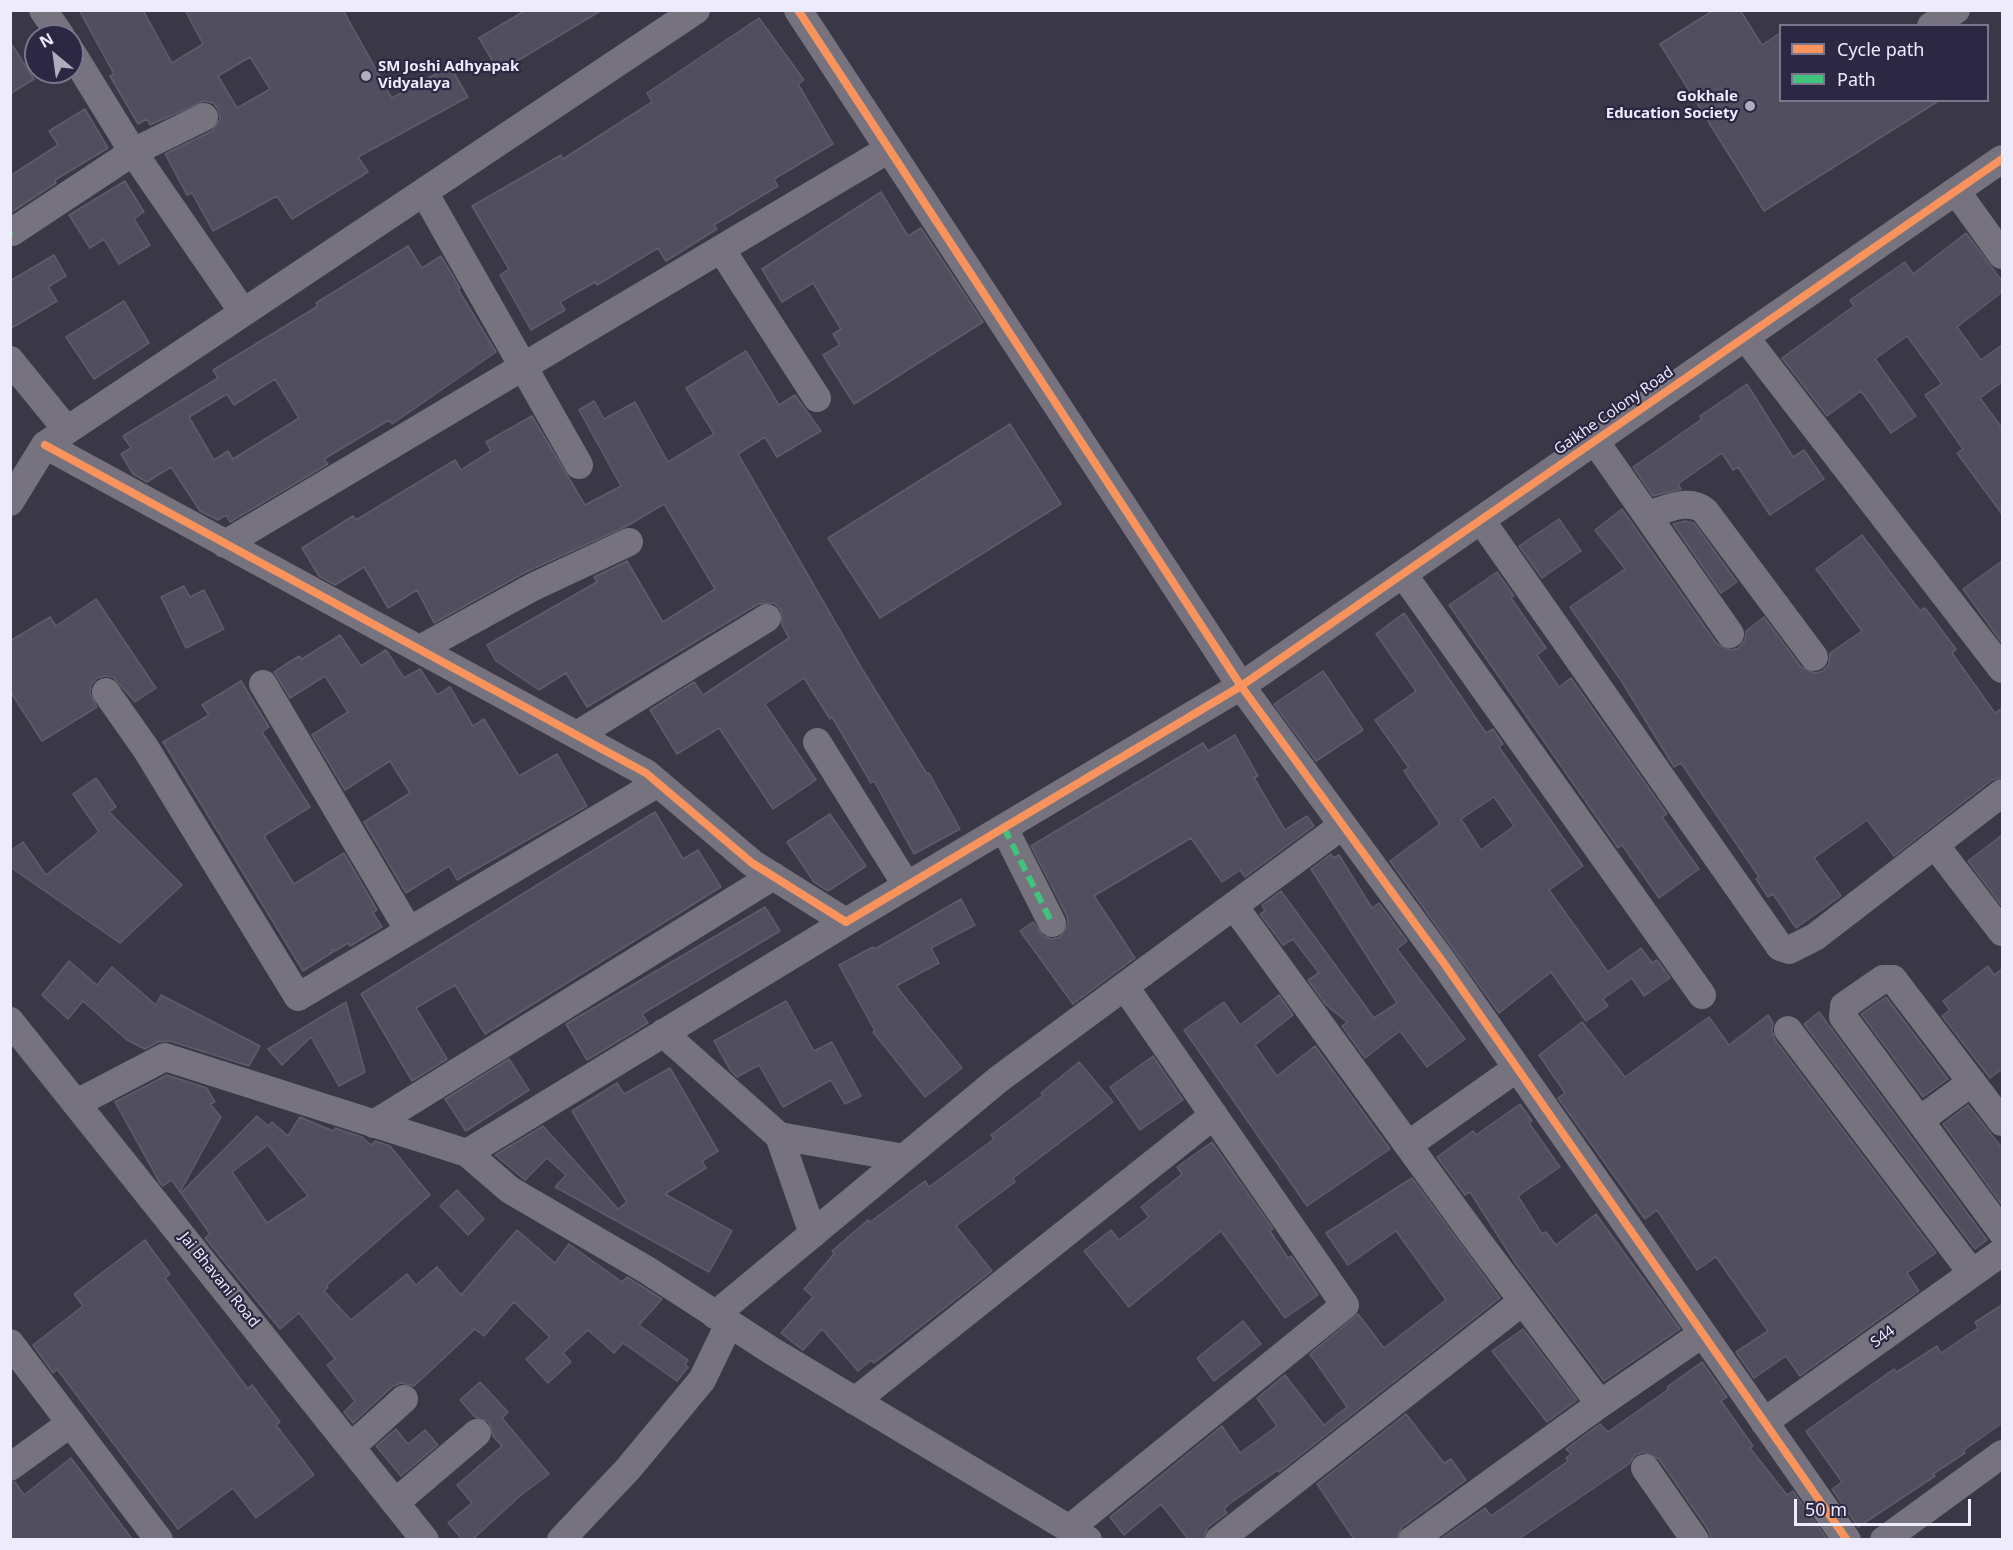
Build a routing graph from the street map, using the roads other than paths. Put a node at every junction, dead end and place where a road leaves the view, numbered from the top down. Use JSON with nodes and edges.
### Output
{"nodes":[{"id":1,"x":43,"y":10,"type":"edge"},
{"id":2,"x":696,"y":10,"type":"edge"},
{"id":3,"x":798,"y":10,"type":"edge"},
{"id":4,"x":1956,"y":10,"type":"edge"},
{"id":5,"x":53,"y":24,"type":"edge"},
{"id":6,"x":1934,"y":24,"type":"edge"},
{"id":7,"x":84,"y":72,"type":"edge"},
{"id":8,"x":204,"y":117,"type":"dead end"},
{"id":9,"x":889,"y":149,"type":"junction"},
{"id":10,"x":133,"y":152,"type":"junction"},
{"id":11,"x":2002,"y":159,"type":"edge"},
{"id":12,"x":1956,"y":191,"type":"junction"},
{"id":13,"x":424,"y":192,"type":"junction"},
{"id":14,"x":12,"y":231,"type":"edge"},
{"id":15,"x":721,"y":249,"type":"junction"},
{"id":16,"x":2002,"y":255,"type":"edge"},
{"id":17,"x":243,"y":312,"type":"junction"},
{"id":18,"x":1745,"y":337,"type":"junction"},
{"id":19,"x":10,"y":360,"type":"edge"},
{"id":20,"x":523,"y":366,"type":"junction"},
{"id":21,"x":817,"y":398,"type":"dead end"},
{"id":22,"x":56,"y":438,"type":"junction"},
{"id":23,"x":1595,"y":441,"type":"junction"},
{"id":24,"x":579,"y":465,"type":"dead end"},
{"id":25,"x":10,"y":502,"type":"edge"},
{"id":26,"x":1647,"y":515,"type":"junction"},
{"id":27,"x":1481,"y":520,"type":"junction"},
{"id":28,"x":629,"y":542,"type":"dead end"},
{"id":29,"x":225,"y":544,"type":"junction"},
{"id":30,"x":1403,"y":574,"type":"junction"},
{"id":31,"x":767,"y":618,"type":"dead end"},
{"id":32,"x":1730,"y":634,"type":"dead end"},
{"id":33,"x":420,"y":649,"type":"junction"},
{"id":34,"x":1815,"y":657,"type":"dead end"},
{"id":35,"x":2002,"y":669,"type":"edge"},
{"id":36,"x":263,"y":684,"type":"dead end"},
{"id":37,"x":1240,"y":686,"type":"junction"},
{"id":38,"x":106,"y":692,"type":"dead end"},
{"id":39,"x":577,"y":735,"type":"junction"},
{"id":40,"x":817,"y":742,"type":"dead end"},
{"id":41,"x":658,"y":783,"type":"junction"},
{"id":42,"x":2002,"y":793,"type":"edge"},
{"id":43,"x":1343,"y":825,"type":"junction"},
{"id":44,"x":1004,"y":828,"type":"junction"},
{"id":45,"x":1935,"y":845,"type":"junction"},
{"id":46,"x":773,"y":876,"type":"junction"},
{"id":47,"x":907,"y":886,"type":"junction"},
{"id":48,"x":1234,"y":906,"type":"junction"},
{"id":49,"x":846,"y":922,"type":"junction"},
{"id":50,"x":1052,"y":923,"type":"dead end"},
{"id":51,"x":409,"y":931,"type":"junction"},
{"id":52,"x":2002,"y":932,"type":"edge"},
{"id":53,"x":1125,"y":987,"type":"junction"},
{"id":54,"x":1702,"y":995,"type":"dead end"},
{"id":55,"x":13,"y":1030,"type":"edge"},
{"id":56,"x":1788,"y":1030,"type":"dead end"},
{"id":57,"x":663,"y":1034,"type":"junction"},
{"id":58,"x":1517,"y":1068,"type":"junction"},
{"id":59,"x":1972,"y":1082,"type":"junction"},
{"id":60,"x":77,"y":1103,"type":"junction"},
{"id":61,"x":1214,"y":1115,"type":"junction"},
{"id":62,"x":1920,"y":1120,"type":"junction"},
{"id":63,"x":2002,"y":1122,"type":"edge"},
{"id":64,"x":374,"y":1124,"type":"junction"},
{"id":65,"x":779,"y":1136,"type":"junction"},
{"id":66,"x":1408,"y":1145,"type":"junction"},
{"id":67,"x":466,"y":1153,"type":"junction"},
{"id":68,"x":904,"y":1158,"type":"junction"},
{"id":69,"x":2002,"y":1231,"type":"edge"},
{"id":70,"x":813,"y":1234,"type":"junction"},
{"id":71,"x":2002,"y":1252,"type":"edge"},
{"id":72,"x":1972,"y":1273,"type":"junction"},
{"id":73,"x":1523,"y":1301,"type":"junction"},
{"id":74,"x":722,"y":1319,"type":"junction"},
{"id":75,"x":1702,"y":1334,"type":"junction"},
{"id":76,"x":10,"y":1343,"type":"edge"},
{"id":77,"x":404,"y":1399,"type":"dead end"},
{"id":78,"x":855,"y":1401,"type":"junction"},
{"id":79,"x":1600,"y":1404,"type":"junction"},
{"id":80,"x":1764,"y":1422,"type":"junction"},
{"id":81,"x":71,"y":1423,"type":"junction"},
{"id":82,"x":477,"y":1433,"type":"dead end"},
{"id":83,"x":352,"y":1446,"type":"junction"},
{"id":84,"x":2002,"y":1454,"type":"edge"},
{"id":85,"x":10,"y":1467,"type":"edge"},
{"id":86,"x":1645,"y":1467,"type":"dead end"},
{"id":87,"x":396,"y":1502,"type":"junction"},
{"id":88,"x":1079,"y":1534,"type":"edge"},
{"id":89,"x":154,"y":1538,"type":"edge"},
{"id":90,"x":425,"y":1539,"type":"edge"},
{"id":91,"x":561,"y":1539,"type":"edge"},
{"id":92,"x":1219,"y":1539,"type":"edge"},
{"id":93,"x":1412,"y":1539,"type":"edge"},
{"id":94,"x":1695,"y":1539,"type":"edge"},
{"id":95,"x":1846,"y":1539,"type":"edge"},
{"id":96,"x":1884,"y":1539,"type":"edge"}],
"edges":[{"from":1,"to":5,"type":"street"},
{"from":2,"to":13,"type":"street"},
{"from":3,"to":9,"type":"street"},
{"from":4,"to":6,"type":"street"},
{"from":7,"to":10,"type":"street"},
{"from":8,"to":10,"type":"street"},
{"from":9,"to":15,"type":"street"},
{"from":9,"to":37,"type":"street"},
{"from":10,"to":14,"type":"street"},
{"from":10,"to":17,"type":"street"},
{"from":11,"to":12,"type":"street","name":"Gaikhe Colony Road"},
{"from":12,"to":16,"type":"street"},
{"from":12,"to":18,"type":"street","name":"Gaikhe Colony Road"},
{"from":13,"to":17,"type":"street"},
{"from":13,"to":20,"type":"street"},
{"from":15,"to":20,"type":"street"},
{"from":15,"to":21,"type":"street"},
{"from":17,"to":22,"type":"street"},
{"from":18,"to":23,"type":"street","name":"Gaikhe Colony Road"},
{"from":18,"to":35,"type":"street"},
{"from":19,"to":22,"type":"street"},
{"from":20,"to":24,"type":"street"},
{"from":20,"to":29,"type":"street"},
{"from":22,"to":25,"type":"street"},
{"from":22,"to":29,"type":"street"},
{"from":23,"to":26,"type":"street"},
{"from":23,"to":27,"type":"street","name":"Gaikhe Colony Road"},
{"from":26,"to":32,"type":"street"},
{"from":26,"to":34,"type":"street"},
{"from":27,"to":30,"type":"street","name":"Gaikhe Colony Road"},
{"from":27,"to":45,"type":"street"},
{"from":28,"to":33,"type":"street"},
{"from":29,"to":33,"type":"street"},
{"from":30,"to":37,"type":"street","name":"Gaikhe Colony Road"},
{"from":30,"to":54,"type":"street"},
{"from":31,"to":39,"type":"street"},
{"from":33,"to":39,"type":"street"},
{"from":36,"to":51,"type":"street"},
{"from":37,"to":43,"type":"street"},
{"from":37,"to":44,"type":"street","name":"Gaikhe Colony Road"},
{"from":38,"to":51,"type":"street"},
{"from":39,"to":41,"type":"street"},
{"from":40,"to":47,"type":"street"},
{"from":41,"to":46,"type":"street"},
{"from":41,"to":51,"type":"street"},
{"from":42,"to":45,"type":"street"},
{"from":43,"to":48,"type":"street"},
{"from":43,"to":58,"type":"street"},
{"from":44,"to":47,"type":"street","name":"Gaikhe Colony Road"},
{"from":44,"to":50,"type":"street"},
{"from":45,"to":52,"type":"street"},
{"from":46,"to":49,"type":"street"},
{"from":46,"to":64,"type":"street"},
{"from":47,"to":49,"type":"street","name":"Gaikhe Colony Road"},
{"from":48,"to":53,"type":"street"},
{"from":48,"to":66,"type":"street"},
{"from":49,"to":57,"type":"street","name":"Gaikhe Colony Road"},
{"from":53,"to":61,"type":"street"},
{"from":53,"to":68,"type":"street"},
{"from":55,"to":60,"type":"street","name":"Jai Bhavani Road"},
{"from":56,"to":72,"type":"street"},
{"from":57,"to":65,"type":"street"},
{"from":57,"to":67,"type":"street","name":"Gaikhe Colony Road"},
{"from":58,"to":66,"type":"street"},
{"from":58,"to":75,"type":"street"},
{"from":59,"to":62,"type":"street"},
{"from":59,"to":62,"type":"street"},
{"from":59,"to":63,"type":"street"},
{"from":60,"to":64,"type":"street"},
{"from":60,"to":83,"type":"street","name":"Jai Bhavani Road"},
{"from":61,"to":78,"type":"street"},
{"from":61,"to":88,"type":"street"},
{"from":62,"to":69,"type":"street"},
{"from":64,"to":67,"type":"street"},
{"from":65,"to":68,"type":"street"},
{"from":65,"to":70,"type":"street"},
{"from":66,"to":73,"type":"street"},
{"from":67,"to":74,"type":"street"},
{"from":68,"to":70,"type":"street"},
{"from":70,"to":74,"type":"street"},
{"from":71,"to":72,"type":"street","name":"S44"},
{"from":72,"to":80,"type":"street","name":"S44"},
{"from":73,"to":79,"type":"street"},
{"from":73,"to":92,"type":"street"},
{"from":74,"to":78,"type":"street"},
{"from":74,"to":91,"type":"street"},
{"from":75,"to":79,"type":"street"},
{"from":75,"to":80,"type":"street"},
{"from":76,"to":81,"type":"street"},
{"from":77,"to":83,"type":"street"},
{"from":78,"to":88,"type":"street"},
{"from":79,"to":93,"type":"street"},
{"from":80,"to":95,"type":"street"},
{"from":81,"to":85,"type":"street"},
{"from":81,"to":89,"type":"street"},
{"from":82,"to":87,"type":"street"},
{"from":83,"to":87,"type":"street","name":"Jai Bhavani Road"},
{"from":84,"to":96,"type":"street"},
{"from":86,"to":94,"type":"street"},
{"from":87,"to":90,"type":"street","name":"Jai Bhavani Road"}]}
